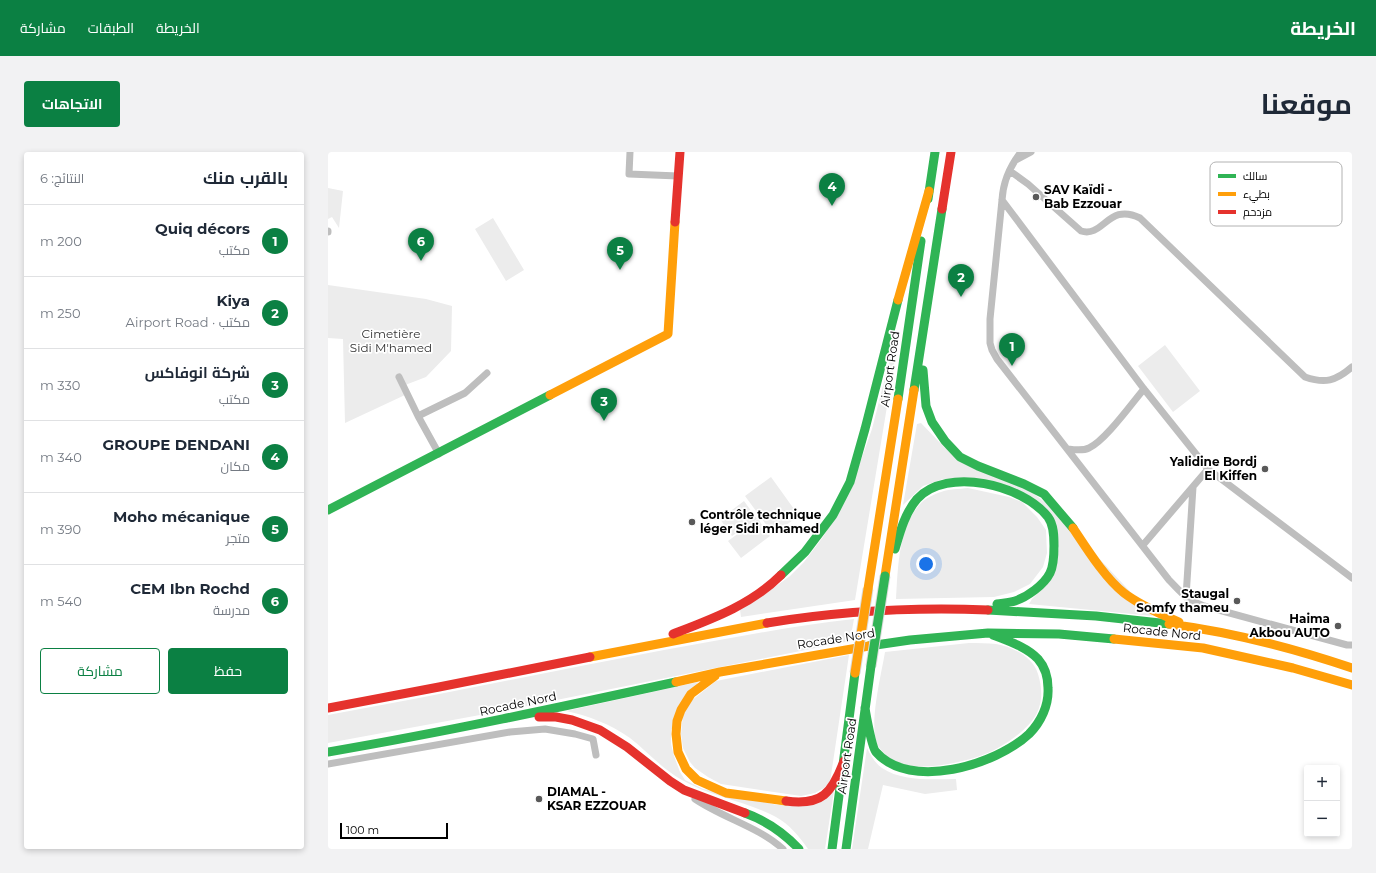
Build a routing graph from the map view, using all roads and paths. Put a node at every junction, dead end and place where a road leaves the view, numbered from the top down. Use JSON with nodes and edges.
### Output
{"nodes":[{"id":1,"x":630,"y":152,"type":"edge"},
{"id":2,"x":680,"y":152,"type":"edge"},
{"id":3,"x":935,"y":152,"type":"edge"},
{"id":4,"x":951,"y":152,"type":"edge"},
{"id":5,"x":1014,"y":152,"type":"edge"},
{"id":6,"x":1021,"y":152,"type":"edge"},
{"id":7,"x":1031,"y":152,"type":"edge"},
{"id":8,"x":1014,"y":161,"type":"junction"},
{"id":9,"x":1010,"y":171,"type":"junction"},
{"id":10,"x":678,"y":176,"type":"junction"},
{"id":11,"x":929,"y":191,"type":"junction"},
{"id":12,"x":1002,"y":200,"type":"junction"},
{"id":13,"x":922,"y":345,"type":"junction"},
{"id":14,"x":1352,"y":367,"type":"edge"},
{"id":15,"x":487,"y":373,"type":"dead end"},
{"id":16,"x":400,"y":377,"type":"dead end"},
{"id":17,"x":1144,"y":389,"type":"junction"},
{"id":18,"x":418,"y":416,"type":"junction"},
{"id":19,"x":1068,"y":449,"type":"junction"},
{"id":20,"x":439,"y":454,"type":"junction"},
{"id":21,"x":1208,"y":469,"type":"junction"},
{"id":22,"x":1193,"y":487,"type":"junction"},
{"id":23,"x":328,"y":510,"type":"edge"},
{"id":24,"x":1143,"y":545,"type":"junction"},
{"id":25,"x":885,"y":576,"type":"junction"},
{"id":26,"x":1352,"y":578,"type":"edge"},
{"id":27,"x":1186,"y":597,"type":"junction"},
{"id":28,"x":972,"y":608,"type":"junction"},
{"id":29,"x":1189,"y":627,"type":"junction"},
{"id":30,"x":988,"y":633,"type":"junction"},
{"id":31,"x":1352,"y":645,"type":"edge"},
{"id":32,"x":640,"y":647,"type":"junction"},
{"id":33,"x":1352,"y":668,"type":"edge"},
{"id":34,"x":720,"y":672,"type":"junction"},
{"id":35,"x":1352,"y":685,"type":"edge"},
{"id":36,"x":328,"y":708,"type":"edge"},
{"id":37,"x":865,"y":708,"type":"junction"},
{"id":38,"x":514,"y":718,"type":"junction"},
{"id":39,"x":328,"y":752,"type":"edge"},
{"id":40,"x":596,"y":755,"type":"dead end"},
{"id":41,"x":844,"y":761,"type":"junction"},
{"id":42,"x":328,"y":764,"type":"edge"},
{"id":43,"x":682,"y":790,"type":"junction"},
{"id":44,"x":783,"y":849,"type":"edge"},
{"id":45,"x":799,"y":849,"type":"edge"},
{"id":46,"x":832,"y":849,"type":"edge"},
{"id":47,"x":846,"y":849,"type":"edge"}],
"edges":[{"from":1,"to":10,"type":"street"},
{"from":2,"to":10,"type":"main road"},
{"from":3,"to":11,"type":"main road","name":"Airport Road"},
{"from":4,"to":13,"type":"main road"},
{"from":5,"to":8,"type":"street"},
{"from":6,"to":8,"type":"street"},
{"from":7,"to":8,"type":"street"},
{"from":8,"to":9,"type":"street"},
{"from":9,"to":12,"type":"street"},
{"from":9,"to":14,"type":"street"},
{"from":10,"to":20,"type":"main road"},
{"from":11,"to":32,"type":"main road"},
{"from":11,"to":41,"type":"main road","name":"Airport Road","bridge":true},
{"from":12,"to":17,"type":"street"},
{"from":12,"to":19,"type":"street"},
{"from":13,"to":25,"type":"main road"},
{"from":13,"to":29,"type":"main road"},
{"from":15,"to":18,"type":"street"},
{"from":16,"to":18,"type":"street"},
{"from":17,"to":19,"type":"street"},
{"from":17,"to":21,"type":"street"},
{"from":18,"to":20,"type":"street"},
{"from":19,"to":24,"type":"street"},
{"from":20,"to":23,"type":"main road"},
{"from":21,"to":22,"type":"street"},
{"from":21,"to":26,"type":"street"},
{"from":22,"to":24,"type":"street"},
{"from":22,"to":27,"type":"street"},
{"from":24,"to":27,"type":"street"},
{"from":25,"to":28,"type":"main road"},
{"from":25,"to":37,"type":"main road","name":"Airport Road","bridge":true},
{"from":27,"to":31,"type":"street"},
{"from":28,"to":29,"type":"main road","name":"Rocade Nord"},
{"from":28,"to":32,"type":"main road","name":"Rocade Nord"},
{"from":29,"to":33,"type":"main road","name":"Rocade Nord"},
{"from":30,"to":34,"type":"main road","name":"Rocade Nord"},
{"from":30,"to":35,"type":"main road","name":"Rocade Nord"},
{"from":30,"to":37,"type":"main road"},
{"from":32,"to":36,"type":"main road","name":"Rocade Nord"},
{"from":34,"to":38,"type":"main road","name":"Rocade Nord"},
{"from":34,"to":41,"type":"main road"},
{"from":37,"to":47,"type":"main road","name":"Airport Road"},
{"from":38,"to":39,"type":"main road","name":"Rocade Nord"},
{"from":38,"to":43,"type":"main road"},
{"from":40,"to":42,"type":"street"},
{"from":41,"to":46,"type":"main road","name":"Airport Road"},
{"from":43,"to":44,"type":"street"},
{"from":43,"to":45,"type":"main road"}]}
